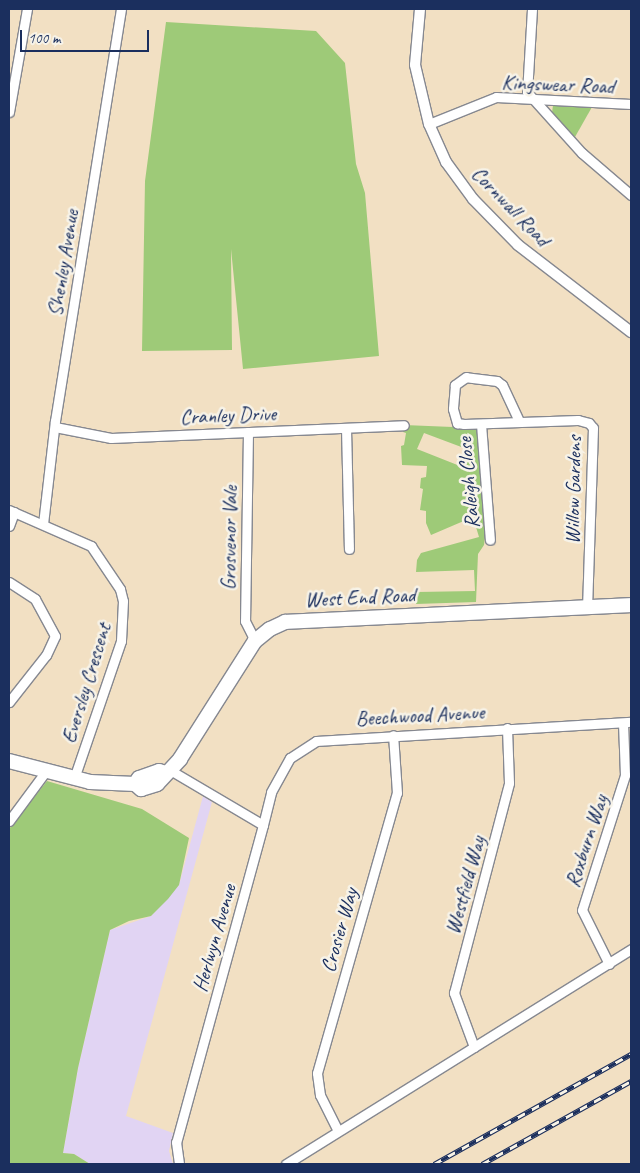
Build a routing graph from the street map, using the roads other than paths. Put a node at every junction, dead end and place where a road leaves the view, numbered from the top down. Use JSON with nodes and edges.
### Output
{"nodes":[{"id":1,"x":26,"y":9,"type":"edge"},
{"id":2,"x":121,"y":9,"type":"edge"},
{"id":3,"x":420,"y":9,"type":"edge"},
{"id":4,"x":532,"y":9,"type":"edge"},
{"id":5,"x":536,"y":101,"type":"junction"},
{"id":6,"x":631,"y":104,"type":"edge"},
{"id":7,"x":9,"y":112,"type":"edge"},
{"id":8,"x":429,"y":124,"type":"junction"},
{"id":9,"x":631,"y":195,"type":"edge"},
{"id":10,"x":631,"y":332,"type":"edge"},
{"id":11,"x":518,"y":421,"type":"junction"},
{"id":12,"x":481,"y":424,"type":"junction"},
{"id":13,"x":404,"y":425,"type":"dead end"},
{"id":14,"x":55,"y":427,"type":"junction"},
{"id":15,"x":346,"y":428,"type":"junction"},
{"id":16,"x":248,"y":432,"type":"junction"},
{"id":17,"x":12,"y":511,"type":"edge"},
{"id":18,"x":43,"y":524,"type":"junction"},
{"id":19,"x":9,"y":526,"type":"edge"},
{"id":20,"x":490,"y":540,"type":"dead end"},
{"id":21,"x":348,"y":548,"type":"dead end"},
{"id":22,"x":9,"y":582,"type":"edge"},
{"id":23,"x":631,"y":604,"type":"edge"},
{"id":24,"x":587,"y":608,"type":"junction"},
{"id":25,"x":256,"y":641,"type":"junction"},
{"id":26,"x":9,"y":702,"type":"edge"},
{"id":27,"x":627,"y":723,"type":"edge"},
{"id":28,"x":507,"y":728,"type":"junction"},
{"id":29,"x":394,"y":735,"type":"junction"},
{"id":30,"x":9,"y":762,"type":"edge"},
{"id":31,"x":46,"y":771,"type":"junction"},
{"id":32,"x":168,"y":771,"type":"junction"},
{"id":33,"x":74,"y":778,"type":"junction"},
{"id":34,"x":9,"y":821,"type":"edge"},
{"id":35,"x":263,"y":826,"type":"junction"},
{"id":36,"x":631,"y":949,"type":"edge"},
{"id":37,"x":609,"y":964,"type":"junction"},
{"id":38,"x":474,"y":1047,"type":"junction"},
{"id":39,"x":338,"y":1131,"type":"junction"},
{"id":40,"x":179,"y":1164,"type":"edge"},
{"id":41,"x":286,"y":1164,"type":"edge"}],
"edges":[{"from":1,"to":7,"type":"street"},
{"from":2,"to":14,"type":"street","name":"Shenley Avenue"},
{"from":3,"to":8,"type":"street","name":"Cornwall Road"},
{"from":4,"to":5,"type":"street"},
{"from":5,"to":6,"type":"street","name":"Kingswear Road"},
{"from":5,"to":8,"type":"street","name":"Kingswear Road"},
{"from":5,"to":9,"type":"street"},
{"from":8,"to":10,"type":"street","name":"Cornwall Road"},
{"from":11,"to":12,"type":"street","name":"Willow Gardens"},
{"from":11,"to":12,"type":"street","name":"Willow Gardens"},
{"from":11,"to":24,"type":"street","name":"Willow Gardens"},
{"from":12,"to":20,"type":"street","name":"Raleigh Close"},
{"from":13,"to":15,"type":"street","name":"Cranley Drive"},
{"from":14,"to":16,"type":"street","name":"Cranley Drive"},
{"from":14,"to":18,"type":"street","name":"Shenley Avenue"},
{"from":15,"to":16,"type":"street","name":"Cranley Drive"},
{"from":15,"to":21,"type":"street"},
{"from":16,"to":25,"type":"street","name":"Grosvenor Vale"},
{"from":17,"to":18,"type":"street","name":"Eversley Crescent"},
{"from":17,"to":19,"type":"street"},
{"from":18,"to":33,"type":"street","name":"Eversley Crescent"},
{"from":22,"to":26,"type":"street"},
{"from":23,"to":24,"type":"main road","name":"West End Road"},
{"from":24,"to":25,"type":"main road","name":"West End Road"},
{"from":25,"to":32,"type":"main road","name":"West End Road"},
{"from":27,"to":28,"type":"street","name":"Beechwood Avenue"},
{"from":27,"to":37,"type":"street","name":"Roxburn Way"},
{"from":28,"to":29,"type":"street","name":"Beechwood Avenue"},
{"from":28,"to":38,"type":"street","name":"Westfield Way"},
{"from":29,"to":35,"type":"street","name":"Beechwood Avenue"},
{"from":29,"to":39,"type":"street","name":"Crosier Way"},
{"from":30,"to":31,"type":"main road"},
{"from":31,"to":33,"type":"main road"},
{"from":31,"to":34,"type":"street"},
{"from":32,"to":33,"type":"main road"},
{"from":32,"to":35,"type":"street"},
{"from":35,"to":40,"type":"street","name":"Herlwyn Avenue"},
{"from":36,"to":37,"type":"street"},
{"from":37,"to":38,"type":"street"},
{"from":38,"to":39,"type":"street"},
{"from":39,"to":41,"type":"street"}]}
